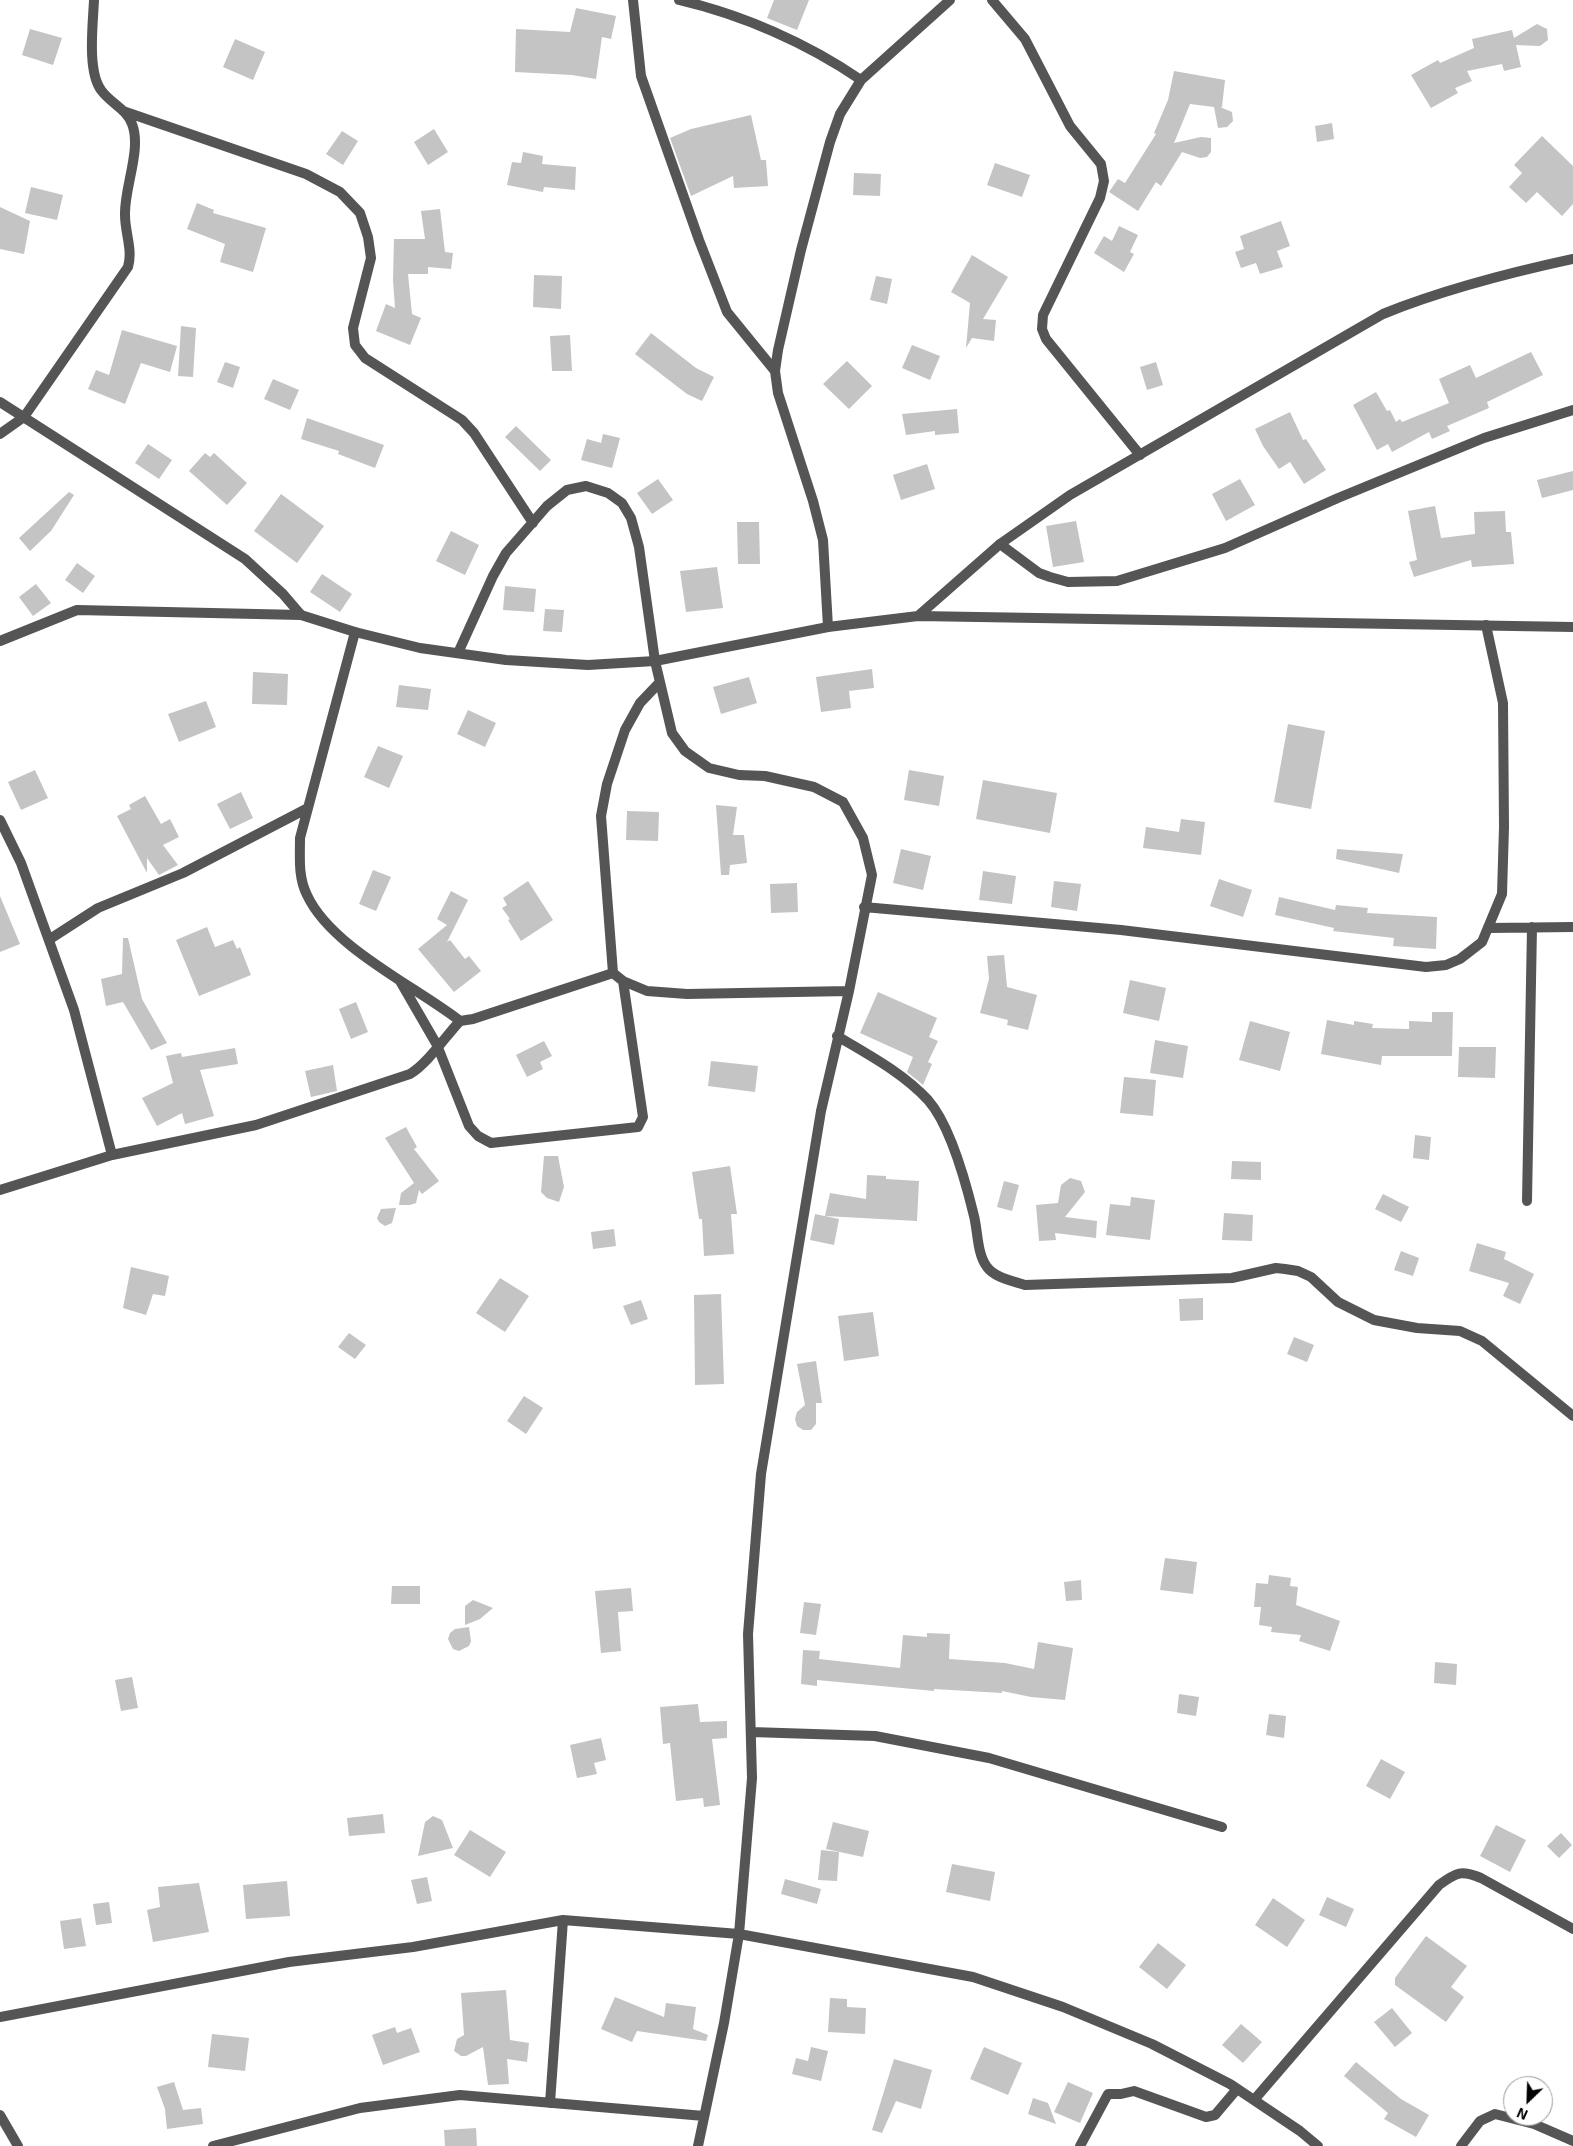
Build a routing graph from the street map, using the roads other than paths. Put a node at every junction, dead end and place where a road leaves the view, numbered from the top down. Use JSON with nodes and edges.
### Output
{"nodes":[{"id":1,"x":94,"y":0,"type":"edge"},
{"id":2,"x":632,"y":0,"type":"edge"},
{"id":3,"x":679,"y":0,"type":"edge"},
{"id":4,"x":950,"y":0,"type":"edge"},
{"id":5,"x":992,"y":0,"type":"edge"},
{"id":6,"x":860,"y":80,"type":"junction"},
{"id":7,"x":123,"y":111,"type":"junction"},
{"id":8,"x":1573,"y":259,"type":"edge"},
{"id":9,"x":775,"y":371,"type":"junction"},
{"id":10,"x":0,"y":402,"type":"edge"},
{"id":11,"x":1573,"y":410,"type":"edge"},
{"id":12,"x":24,"y":416,"type":"junction"},
{"id":13,"x":0,"y":434,"type":"edge"},
{"id":14,"x":1140,"y":455,"type":"junction"},
{"id":15,"x":533,"y":523,"type":"junction"},
{"id":16,"x":1000,"y":544,"type":"junction"},
{"id":17,"x":301,"y":615,"type":"junction"},
{"id":18,"x":918,"y":616,"type":"junction"},
{"id":19,"x":1486,"y":625,"type":"junction"},
{"id":20,"x":828,"y":627,"type":"junction"},
{"id":21,"x":1573,"y":627,"type":"edge"},
{"id":22,"x":355,"y":632,"type":"junction"},
{"id":23,"x":0,"y":641,"type":"edge"},
{"id":24,"x":458,"y":653,"type":"junction"},
{"id":25,"x":655,"y":661,"type":"junction"},
{"id":26,"x":660,"y":682,"type":"junction"},
{"id":27,"x":308,"y":808,"type":"junction"},
{"id":28,"x":0,"y":820,"type":"edge"},
{"id":29,"x":864,"y":907,"type":"junction"},
{"id":30,"x":1532,"y":927,"type":"junction"},
{"id":31,"x":1573,"y":927,"type":"edge"},
{"id":32,"x":1490,"y":928,"type":"junction"},
{"id":33,"x":50,"y":939,"type":"junction"},
{"id":34,"x":613,"y":973,"type":"junction"},
{"id":35,"x":400,"y":980,"type":"junction"},
{"id":36,"x":623,"y":981,"type":"junction"},
{"id":37,"x":848,"y":991,"type":"junction"},
{"id":38,"x":460,"y":1021,"type":"junction"},
{"id":39,"x":837,"y":1036,"type":"junction"},
{"id":40,"x":437,"y":1045,"type":"junction"},
{"id":41,"x":112,"y":1155,"type":"junction"},
{"id":42,"x":0,"y":1190,"type":"edge"},
{"id":43,"x":1527,"y":1201,"type":"dead end"},
{"id":44,"x":1573,"y":1416,"type":"edge"},
{"id":45,"x":751,"y":1732,"type":"junction"},
{"id":46,"x":1222,"y":1827,"type":"dead end"},
{"id":47,"x":563,"y":1920,"type":"junction"},
{"id":48,"x":1573,"y":1929,"type":"edge"},
{"id":49,"x":739,"y":1934,"type":"junction"},
{"id":50,"x":0,"y":2017,"type":"edge"},
{"id":51,"x":1237,"y":2089,"type":"junction"},
{"id":52,"x":1254,"y":2100,"type":"junction"},
{"id":53,"x":550,"y":2103,"type":"junction"},
{"id":54,"x":0,"y":2115,"type":"edge"},
{"id":55,"x":704,"y":2116,"type":"junction"},
{"id":56,"x":1573,"y":2141,"type":"edge"},
{"id":57,"x":18,"y":2146,"type":"edge"},
{"id":58,"x":213,"y":2146,"type":"edge"},
{"id":59,"x":698,"y":2146,"type":"edge"},
{"id":60,"x":1080,"y":2146,"type":"edge"},
{"id":61,"x":1318,"y":2146,"type":"edge"},
{"id":62,"x":1461,"y":2146,"type":"edge"}],
"edges":[{"from":1,"to":7,"type":"street"},
{"from":2,"to":9,"type":"street"},
{"from":3,"to":6,"type":"street"},
{"from":4,"to":6,"type":"street"},
{"from":5,"to":14,"type":"street"},
{"from":6,"to":9,"type":"street"},
{"from":7,"to":12,"type":"street"},
{"from":7,"to":15,"type":"street"},
{"from":8,"to":14,"type":"street"},
{"from":9,"to":20,"type":"street"},
{"from":10,"to":12,"type":"street"},
{"from":11,"to":16,"type":"street"},
{"from":12,"to":13,"type":"street"},
{"from":12,"to":17,"type":"street"},
{"from":14,"to":16,"type":"street"},
{"from":15,"to":24,"type":"street"},
{"from":15,"to":25,"type":"street"},
{"from":16,"to":18,"type":"street"},
{"from":17,"to":22,"type":"street"},
{"from":17,"to":23,"type":"street"},
{"from":18,"to":19,"type":"street"},
{"from":18,"to":20,"type":"street"},
{"from":19,"to":21,"type":"street"},
{"from":19,"to":32,"type":"street"},
{"from":20,"to":25,"type":"street"},
{"from":22,"to":24,"type":"street"},
{"from":22,"to":27,"type":"street"},
{"from":24,"to":25,"type":"street"},
{"from":25,"to":26,"type":"street"},
{"from":26,"to":29,"type":"street"},
{"from":26,"to":34,"type":"street"},
{"from":27,"to":33,"type":"street"},
{"from":27,"to":35,"type":"street"},
{"from":28,"to":33,"type":"street"},
{"from":29,"to":32,"type":"street"},
{"from":29,"to":37,"type":"street"},
{"from":30,"to":31,"type":"street"},
{"from":30,"to":32,"type":"street"},
{"from":30,"to":43,"type":"street"},
{"from":33,"to":41,"type":"street"},
{"from":34,"to":36,"type":"street"},
{"from":34,"to":38,"type":"street"},
{"from":35,"to":38,"type":"street"},
{"from":35,"to":40,"type":"street"},
{"from":36,"to":37,"type":"street"},
{"from":36,"to":40,"type":"street"},
{"from":37,"to":39,"type":"street"},
{"from":38,"to":40,"type":"street"},
{"from":39,"to":44,"type":"street"},
{"from":39,"to":45,"type":"street"},
{"from":40,"to":41,"type":"street"},
{"from":41,"to":42,"type":"street"},
{"from":45,"to":46,"type":"street"},
{"from":45,"to":49,"type":"street"},
{"from":47,"to":49,"type":"street"},
{"from":47,"to":50,"type":"street"},
{"from":47,"to":53,"type":"street"},
{"from":48,"to":52,"type":"street"},
{"from":49,"to":51,"type":"street"},
{"from":49,"to":55,"type":"street"},
{"from":51,"to":52,"type":"street"},
{"from":51,"to":60,"type":"street"},
{"from":52,"to":61,"type":"street"},
{"from":53,"to":55,"type":"street"},
{"from":53,"to":58,"type":"street"},
{"from":54,"to":57,"type":"street"},
{"from":55,"to":59,"type":"street"},
{"from":56,"to":62,"type":"street"}]}
